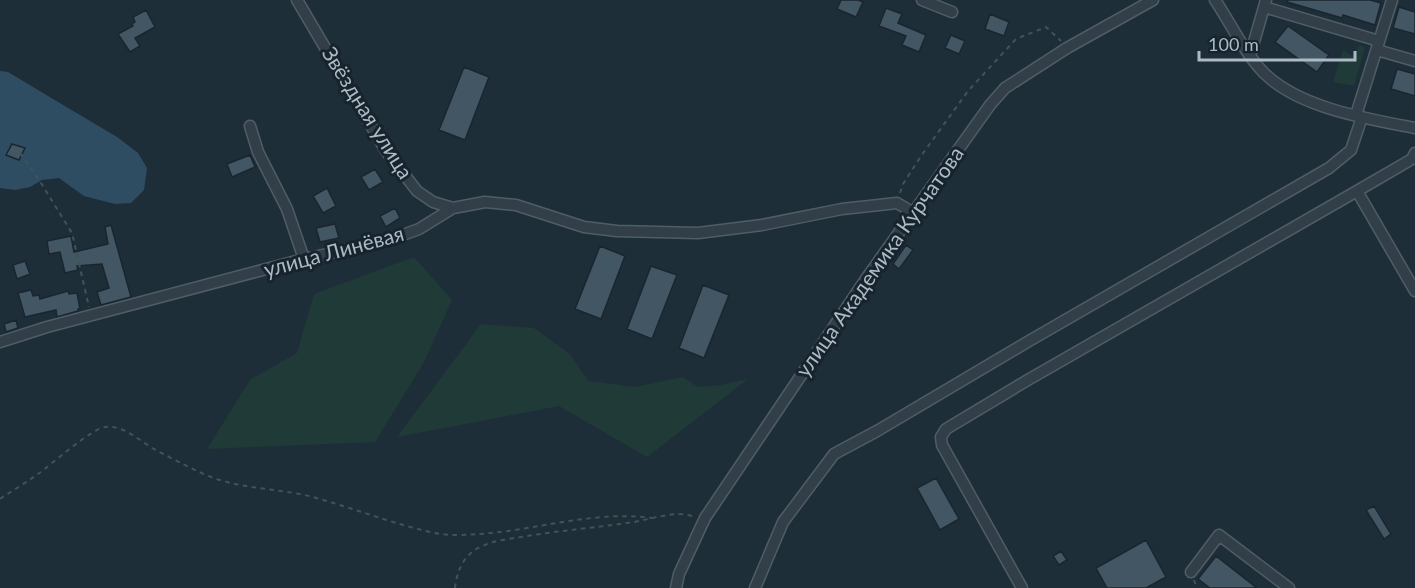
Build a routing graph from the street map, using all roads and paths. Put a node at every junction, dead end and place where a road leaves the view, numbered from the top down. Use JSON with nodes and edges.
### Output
{"nodes":[{"id":1,"x":297,"y":0,"type":"edge"},
{"id":2,"x":922,"y":0,"type":"edge"},
{"id":3,"x":1154,"y":0,"type":"edge"},
{"id":4,"x":1215,"y":0,"type":"edge"},
{"id":5,"x":1392,"y":0,"type":"edge"},
{"id":6,"x":1265,"y":4,"type":"edge"},
{"id":7,"x":952,"y":12,"type":"dead end"},
{"id":8,"x":1378,"y":45,"type":"junction"},
{"id":9,"x":1067,"y":48,"type":"junction"},
{"id":10,"x":1250,"y":56,"type":"junction"},
{"id":11,"x":1415,"y":61,"type":"edge"},
{"id":12,"x":1359,"y":116,"type":"junction"},
{"id":13,"x":250,"y":126,"type":"dead end"},
{"id":14,"x":1415,"y":128,"type":"edge"},
{"id":15,"x":20,"y":153,"type":"dead end"},
{"id":16,"x":1415,"y":153,"type":"edge"},
{"id":17,"x":1358,"y":191,"type":"junction"},
{"id":18,"x":897,"y":204,"type":"junction"},
{"id":19,"x":453,"y":208,"type":"junction"},
{"id":20,"x":914,"y":213,"type":"junction"},
{"id":21,"x":304,"y":259,"type":"junction"},
{"id":22,"x":1415,"y":291,"type":"edge"},
{"id":23,"x":91,"y":316,"type":"junction"},
{"id":24,"x":0,"y":342,"type":"edge"},
{"id":25,"x":0,"y":499,"type":"edge"},
{"id":26,"x":652,"y":518,"type":"junction"},
{"id":27,"x":703,"y":522,"type":"junction"},
{"id":28,"x":1191,"y":572,"type":"dead end"},
{"id":29,"x":455,"y":588,"type":"edge"},
{"id":30,"x":676,"y":588,"type":"edge"},
{"id":31,"x":755,"y":588,"type":"edge"},
{"id":32,"x":1022,"y":588,"type":"edge"},
{"id":33,"x":1289,"y":588,"type":"edge"}],
"edges":[{"from":1,"to":19,"type":"street","name":"Звёздная улица"},
{"from":2,"to":7,"type":"street"},
{"from":3,"to":9,"type":"street","name":"улица Академика Курчатова"},
{"from":4,"to":10,"type":"street"},
{"from":5,"to":8,"type":"street"},
{"from":6,"to":8,"type":"street"},
{"from":6,"to":10,"type":"street"},
{"from":8,"to":11,"type":"street"},
{"from":8,"to":12,"type":"street"},
{"from":9,"to":18,"type":"path"},
{"from":9,"to":20,"type":"street","name":"улица Академика Курчатова"},
{"from":10,"to":12,"type":"street"},
{"from":12,"to":14,"type":"street"},
{"from":12,"to":31,"type":"street"},
{"from":13,"to":21,"type":"street"},
{"from":15,"to":23,"type":"path"},
{"from":16,"to":17,"type":"street"},
{"from":17,"to":22,"type":"street"},
{"from":17,"to":32,"type":"street"},
{"from":18,"to":19,"type":"street","name":"улица Линёвая"},
{"from":18,"to":20,"type":"street"},
{"from":19,"to":21,"type":"street","name":"улица Линёвая"},
{"from":20,"to":27,"type":"street","name":"улица Академика Курчатова"},
{"from":21,"to":23,"type":"street","name":"улица Линёвая"},
{"from":23,"to":24,"type":"street","name":"улица Линёвая"},
{"from":25,"to":26,"type":"path"},
{"from":26,"to":27,"type":"path"},
{"from":26,"to":29,"type":"path"},
{"from":27,"to":30,"type":"street","name":"улица Академика Курчатова"},
{"from":28,"to":33,"type":"street"}]}
